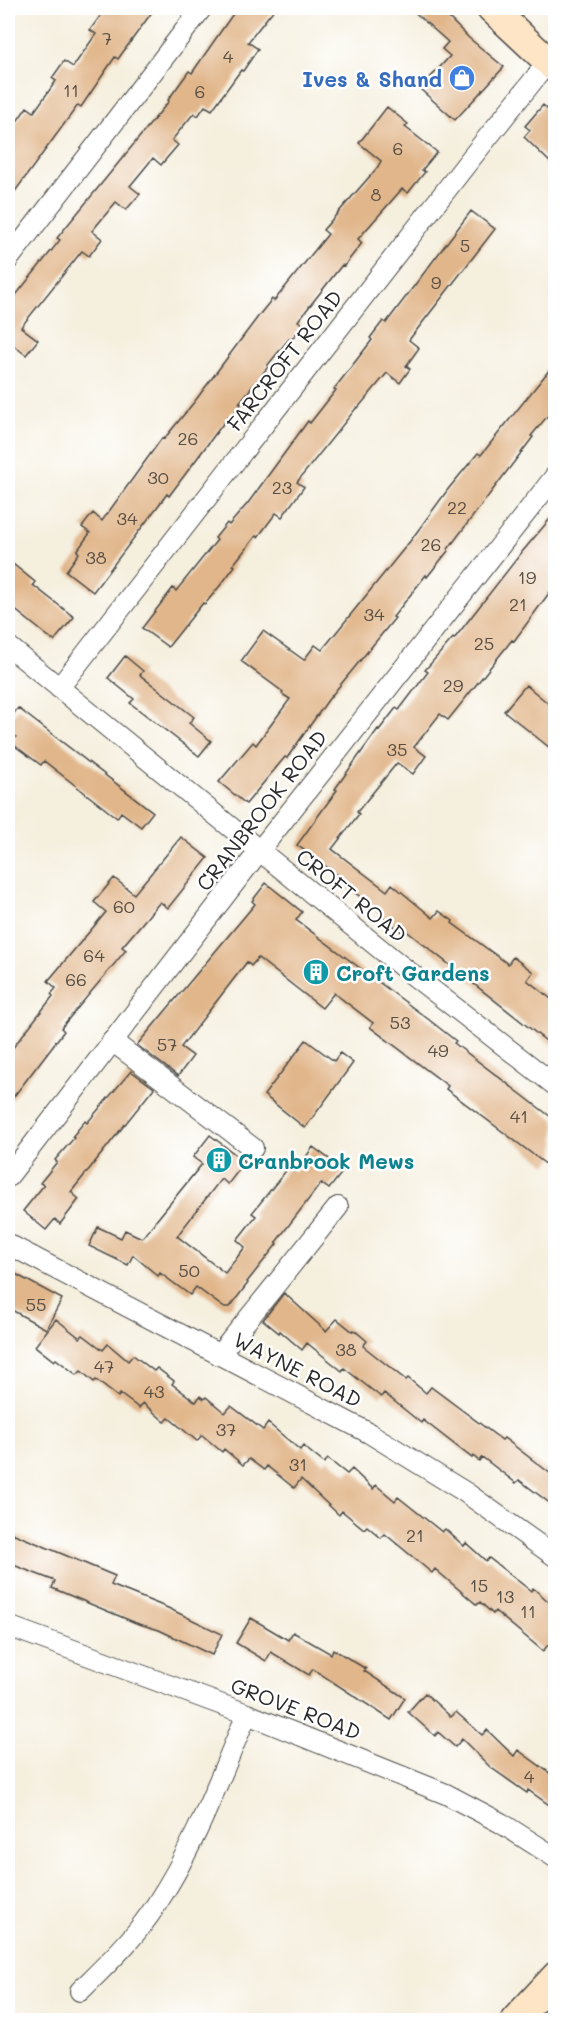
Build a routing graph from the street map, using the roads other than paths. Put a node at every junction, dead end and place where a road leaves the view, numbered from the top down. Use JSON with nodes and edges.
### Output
{"nodes":[{"id":1,"x":202,"y":8,"type":"edge"},
{"id":2,"x":490,"y":8,"type":"edge"},
{"id":3,"x":552,"y":66,"type":"edge"},
{"id":4,"x":8,"y":260,"type":"edge"},
{"id":5,"x":555,"y":475,"type":"edge"},
{"id":6,"x":8,"y":646,"type":"edge"},
{"id":7,"x":59,"y":688,"type":"junction"},
{"id":8,"x":260,"y":850,"type":"junction"},
{"id":9,"x":112,"y":1041,"type":"junction"},
{"id":10,"x":555,"y":1086,"type":"edge"},
{"id":11,"x":253,"y":1148,"type":"dead end"},
{"id":12,"x":8,"y":1177,"type":"edge"},
{"id":13,"x":338,"y":1207,"type":"dead end"},
{"id":14,"x":8,"y":1244,"type":"edge"},
{"id":15,"x":219,"y":1355,"type":"junction"},
{"id":16,"x":555,"y":1557,"type":"edge"},
{"id":17,"x":8,"y":1626,"type":"edge"},
{"id":18,"x":247,"y":1714,"type":"junction"},
{"id":19,"x":555,"y":1858,"type":"edge"},
{"id":20,"x":555,"y":1976,"type":"edge"},
{"id":21,"x":80,"y":1991,"type":"dead end"},
{"id":22,"x":516,"y":2018,"type":"edge"}],
"edges":[{"from":1,"to":4,"type":"street"},
{"from":2,"to":3,"type":"main road"},
{"from":3,"to":7,"type":"street","name":"FARCROFT ROAD"},
{"from":5,"to":8,"type":"street","name":"CRANBROOK ROAD"},
{"from":6,"to":7,"type":"street"},
{"from":7,"to":8,"type":"street"},
{"from":8,"to":9,"type":"street","name":"CRANBROOK ROAD"},
{"from":8,"to":10,"type":"street","name":"CROFT ROAD"},
{"from":9,"to":11,"type":"street"},
{"from":9,"to":12,"type":"street","name":"CRANBROOK ROAD"},
{"from":13,"to":15,"type":"street"},
{"from":14,"to":15,"type":"street","name":"WAYNE ROAD"},
{"from":15,"to":16,"type":"street","name":"WAYNE ROAD"},
{"from":17,"to":18,"type":"street","name":"GROVE ROAD"},
{"from":18,"to":19,"type":"street","name":"GROVE ROAD"},
{"from":18,"to":21,"type":"street"},
{"from":20,"to":22,"type":"main road"}]}
